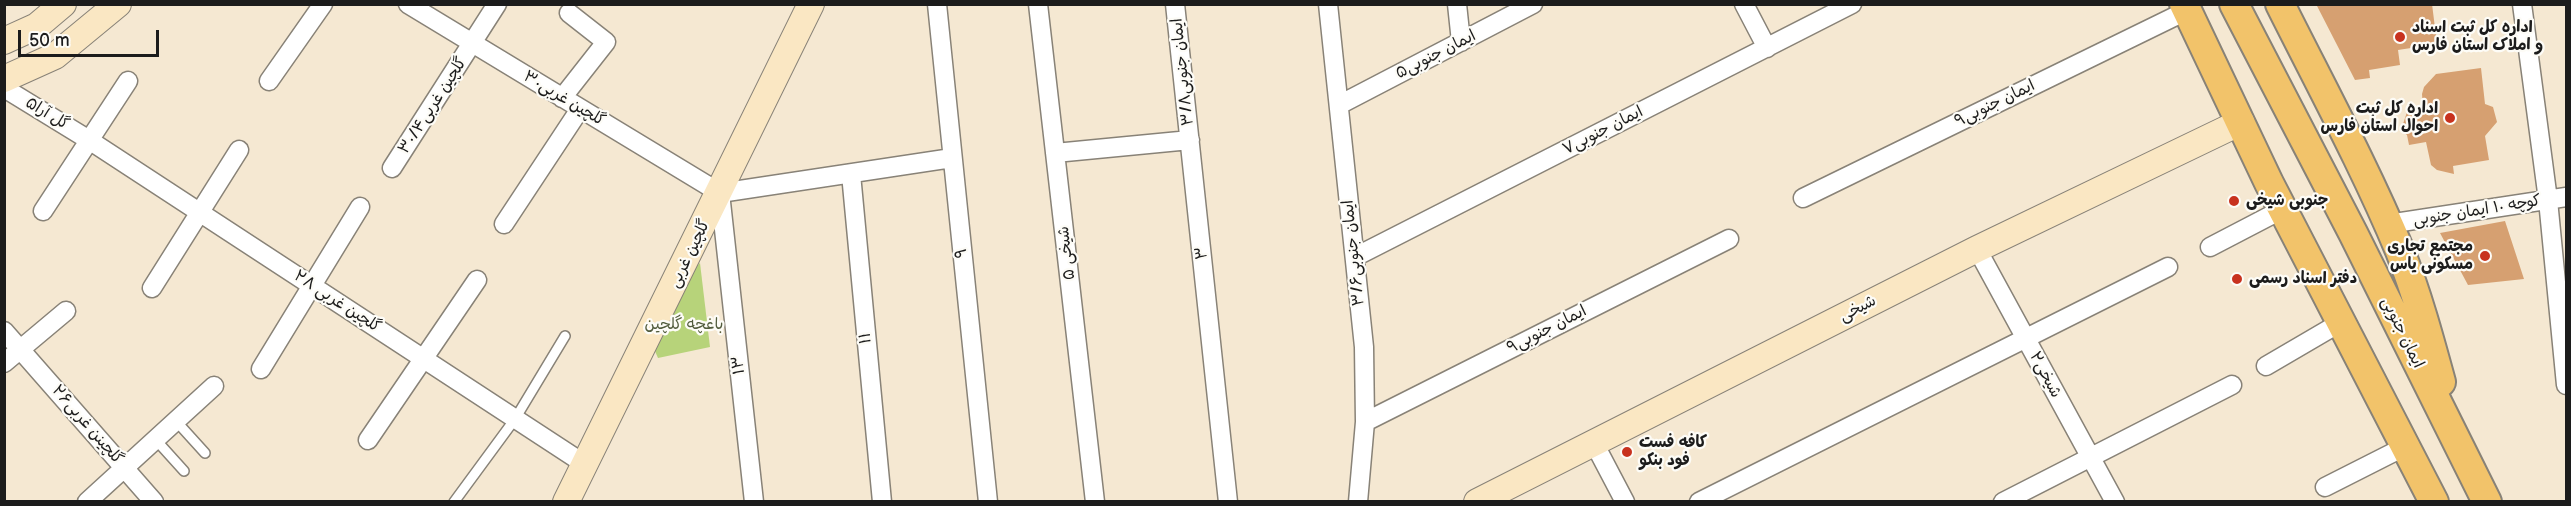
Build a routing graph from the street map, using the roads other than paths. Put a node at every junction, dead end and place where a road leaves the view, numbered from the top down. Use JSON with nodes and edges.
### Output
{"nodes":[{"id":1,"x":63,"y":4,"type":"edge"},
{"id":2,"x":118,"y":4,"type":"edge"},
{"id":3,"x":323,"y":4,"type":"edge"},
{"id":4,"x":408,"y":4,"type":"edge"},
{"id":5,"x":497,"y":4,"type":"edge"},
{"id":6,"x":811,"y":4,"type":"edge"},
{"id":7,"x":937,"y":4,"type":"edge"},
{"id":8,"x":1038,"y":4,"type":"edge"},
{"id":9,"x":1175,"y":4,"type":"edge"},
{"id":10,"x":1328,"y":4,"type":"edge"},
{"id":11,"x":1457,"y":4,"type":"edge"},
{"id":12,"x":1533,"y":4,"type":"edge"},
{"id":13,"x":1744,"y":4,"type":"edge"},
{"id":14,"x":1852,"y":4,"type":"edge"},
{"id":15,"x":2234,"y":4,"type":"edge"},
{"id":16,"x":2280,"y":4,"type":"edge"},
{"id":17,"x":2522,"y":4,"type":"edge"},
{"id":18,"x":2184,"y":7,"type":"edge"},
{"id":19,"x":568,"y":13,"type":"dead end"},
{"id":20,"x":4,"y":41,"type":"edge"},
{"id":21,"x":1461,"y":42,"type":"junction"},
{"id":22,"x":473,"y":44,"type":"junction"},
{"id":23,"x":1767,"y":48,"type":"junction"},
{"id":24,"x":4,"y":79,"type":"edge"},
{"id":25,"x":129,"y":81,"type":"dead end"},
{"id":26,"x":269,"y":81,"type":"dead end"},
{"id":27,"x":4,"y":88,"type":"edge"},
{"id":28,"x":562,"y":98,"type":"junction"},
{"id":29,"x":1338,"y":105,"type":"junction"},
{"id":30,"x":580,"y":109,"type":"junction"},
{"id":31,"x":2241,"y":122,"type":"junction"},
{"id":32,"x":88,"y":140,"type":"junction"},
{"id":33,"x":1190,"y":140,"type":"junction"},
{"id":34,"x":239,"y":150,"type":"dead end"},
{"id":35,"x":1055,"y":153,"type":"junction"},
{"id":36,"x":952,"y":158,"type":"junction"},
{"id":37,"x":392,"y":168,"type":"dead end"},
{"id":38,"x":851,"y":174,"type":"junction"},
{"id":39,"x":720,"y":193,"type":"junction"},
{"id":40,"x":2566,"y":197,"type":"edge"},
{"id":41,"x":1803,"y":198,"type":"dead end"},
{"id":42,"x":2548,"y":200,"type":"junction"},
{"id":43,"x":360,"y":207,"type":"dead end"},
{"id":44,"x":2283,"y":209,"type":"junction"},
{"id":45,"x":44,"y":211,"type":"dead end"},
{"id":46,"x":199,"y":212,"type":"junction"},
{"id":47,"x":504,"y":224,"type":"dead end"},
{"id":48,"x":2388,"y":224,"type":"junction"},
{"id":49,"x":1729,"y":239,"type":"dead end"},
{"id":50,"x":2210,"y":247,"type":"dead end"},
{"id":51,"x":1977,"y":249,"type":"junction"},
{"id":52,"x":1354,"y":257,"type":"junction"},
{"id":53,"x":2168,"y":267,"type":"dead end"},
{"id":54,"x":477,"y":280,"type":"dead end"},
{"id":55,"x":312,"y":286,"type":"junction"},
{"id":56,"x":152,"y":288,"type":"dead end"},
{"id":57,"x":66,"y":311,"type":"dead end"},
{"id":58,"x":2343,"y":321,"type":"junction"},
{"id":59,"x":4,"y":331,"type":"edge"},
{"id":60,"x":565,"y":336,"type":"dead end"},
{"id":61,"x":2025,"y":339,"type":"junction"},
{"id":62,"x":21,"y":350,"type":"junction"},
{"id":63,"x":424,"y":359,"type":"junction"},
{"id":64,"x":4,"y":363,"type":"edge"},
{"id":65,"x":2266,"y":366,"type":"dead end"},
{"id":66,"x":261,"y":369,"type":"dead end"},
{"id":67,"x":2232,"y":385,"type":"dead end"},
{"id":68,"x":2566,"y":385,"type":"edge"},
{"id":69,"x":214,"y":386,"type":"dead end"},
{"id":70,"x":514,"y":419,"type":"junction"},
{"id":71,"x":176,"y":421,"type":"junction"},
{"id":72,"x":1365,"y":422,"type":"junction"},
{"id":73,"x":156,"y":440,"type":"junction"},
{"id":74,"x":368,"y":440,"type":"dead end"},
{"id":75,"x":1594,"y":443,"type":"junction"},
{"id":76,"x":2458,"y":445,"type":"junction"},
{"id":77,"x":2406,"y":446,"type":"junction"},
{"id":78,"x":205,"y":453,"type":"dead end"},
{"id":79,"x":2090,"y":457,"type":"junction"},
{"id":80,"x":586,"y":465,"type":"junction"},
{"id":81,"x":125,"y":469,"type":"junction"},
{"id":82,"x":184,"y":471,"type":"dead end"},
{"id":83,"x":2325,"y":487,"type":"dead end"},
{"id":84,"x":87,"y":501,"type":"edge"},
{"id":85,"x":154,"y":501,"type":"edge"},
{"id":86,"x":454,"y":501,"type":"edge"},
{"id":87,"x":566,"y":501,"type":"edge"},
{"id":88,"x":754,"y":501,"type":"edge"},
{"id":89,"x":882,"y":501,"type":"edge"},
{"id":90,"x":988,"y":501,"type":"edge"},
{"id":91,"x":1095,"y":501,"type":"edge"},
{"id":92,"x":1228,"y":501,"type":"edge"},
{"id":93,"x":1359,"y":501,"type":"edge"},
{"id":94,"x":1477,"y":501,"type":"edge"},
{"id":95,"x":1625,"y":501,"type":"edge"},
{"id":96,"x":1699,"y":501,"type":"edge"},
{"id":97,"x":2003,"y":501,"type":"edge"},
{"id":98,"x":2115,"y":501,"type":"edge"},
{"id":99,"x":2434,"y":501,"type":"edge"},
{"id":100,"x":2487,"y":501,"type":"edge"}],
"edges":[{"from":1,"to":20,"type":"street"},
{"from":2,"to":24,"type":"street"},
{"from":3,"to":26,"type":"street"},
{"from":4,"to":22,"type":"street","name":"گلچین غربی۳۰"},
{"from":5,"to":22,"type":"street","name":"گلچین غربی۳۰/۴"},
{"from":6,"to":39,"type":"street","name":"گلچین غربی"},
{"from":7,"to":36,"type":"street","name":"۹"},
{"from":8,"to":35,"type":"street","name":"شیخی ۵"},
{"from":9,"to":33,"type":"street","name":"ایمان جنوبی۳/۸"},
{"from":10,"to":29,"type":"street","name":"ایمان جنوبی۳/۶"},
{"from":11,"to":21,"type":"street"},
{"from":12,"to":21,"type":"street","name":"ایمان جنوبی۵"},
{"from":13,"to":23,"type":"street"},
{"from":14,"to":23,"type":"street","name":"ایمان جنوبی۷"},
{"from":15,"to":76,"type":"main road","name":"ایمان جنوبی"},
{"from":16,"to":48,"type":"main road"},
{"from":17,"to":42,"type":"street"},
{"from":18,"to":31,"type":"main road"},
{"from":18,"to":41,"type":"street","name":"ایمان جنوبی۹"},
{"from":19,"to":28,"type":"street"},
{"from":21,"to":29,"type":"street","name":"ایمان جنوبی۵"},
{"from":22,"to":28,"type":"street","name":"گلچین غربی۳۰"},
{"from":22,"to":37,"type":"street","name":"گلچین غربی۳۰/۴"},
{"from":23,"to":52,"type":"street","name":"ایمان جنوبی۷"},
{"from":25,"to":32,"type":"street"},
{"from":27,"to":32,"type":"street","name":"گل آرا۵"},
{"from":28,"to":30,"type":"street","name":"گلچین غربی۳۰"},
{"from":29,"to":52,"type":"street","name":"ایمان جنوبی۳/۶"},
{"from":30,"to":39,"type":"street","name":"گلچین غربی۳۰"},
{"from":30,"to":47,"type":"street"},
{"from":31,"to":44,"type":"main road"},
{"from":31,"to":51,"type":"street","name":"شیخی"},
{"from":32,"to":45,"type":"street"},
{"from":32,"to":46,"type":"street","name":"گلچین غربی ۲۸"},
{"from":33,"to":35,"type":"street"},
{"from":33,"to":92,"type":"street","name":"۳"},
{"from":34,"to":46,"type":"street"},
{"from":35,"to":91,"type":"street","name":"شیخی ۵"},
{"from":36,"to":38,"type":"street"},
{"from":36,"to":90,"type":"street","name":"۹"},
{"from":38,"to":39,"type":"street"},
{"from":38,"to":89,"type":"street","name":"۱۱"},
{"from":39,"to":80,"type":"street","name":"گلچین غربی"},
{"from":39,"to":88,"type":"street","name":"۱۳"},
{"from":40,"to":42,"type":"street","name":"کوچه ۱۰ ایمان جنوبی"},
{"from":42,"to":48,"type":"street","name":"کوچه ۱۰ ایمان جنوبی"},
{"from":42,"to":68,"type":"street"},
{"from":43,"to":55,"type":"street"},
{"from":44,"to":50,"type":"street"},
{"from":44,"to":58,"type":"main road"},
{"from":46,"to":55,"type":"street","name":"گلچین غربی ۲۸"},
{"from":46,"to":56,"type":"street"},
{"from":48,"to":76,"type":"main road"},
{"from":49,"to":72,"type":"street","name":"ایمان جنوبی۹"},
{"from":51,"to":61,"type":"street","name":"شیخی۲"},
{"from":51,"to":75,"type":"street","name":"شیخی"},
{"from":52,"to":72,"type":"street","name":"ایمان جنوبی۳/۶"},
{"from":53,"to":61,"type":"street"},
{"from":54,"to":63,"type":"street"},
{"from":55,"to":63,"type":"street","name":"گلچین غربی ۲۸"},
{"from":55,"to":66,"type":"street"},
{"from":57,"to":62,"type":"street"},
{"from":58,"to":65,"type":"street"},
{"from":58,"to":77,"type":"main road"},
{"from":59,"to":62,"type":"street","name":"گلچینن غربی۲۶"},
{"from":60,"to":70,"type":"lane"},
{"from":61,"to":79,"type":"street","name":"شیخی۲"},
{"from":61,"to":96,"type":"street"},
{"from":62,"to":64,"type":"street"},
{"from":62,"to":81,"type":"street","name":"گلچینن غربی۲۶"},
{"from":63,"to":70,"type":"street","name":"گلچین غربی ۲۸"},
{"from":63,"to":74,"type":"street"},
{"from":67,"to":79,"type":"street"},
{"from":69,"to":71,"type":"street"},
{"from":70,"to":80,"type":"street","name":"گلچین غربی ۲۸"},
{"from":70,"to":86,"type":"lane"},
{"from":71,"to":73,"type":"street"},
{"from":71,"to":78,"type":"lane"},
{"from":72,"to":93,"type":"street","name":"ایمان جنوبی۳/۶"},
{"from":73,"to":81,"type":"street"},
{"from":73,"to":82,"type":"lane"},
{"from":75,"to":94,"type":"street","name":"شیخی"},
{"from":75,"to":95,"type":"street"},
{"from":76,"to":100,"type":"main road","name":"ایمان جنوبی"},
{"from":77,"to":83,"type":"street"},
{"from":77,"to":99,"type":"main road"},
{"from":79,"to":97,"type":"street"},
{"from":79,"to":98,"type":"street","name":"شیخی۲"},
{"from":80,"to":87,"type":"street","name":"گلچین غربی"},
{"from":81,"to":84,"type":"street"},
{"from":81,"to":85,"type":"street","name":"گلچینن غربی۲۶"}]}
